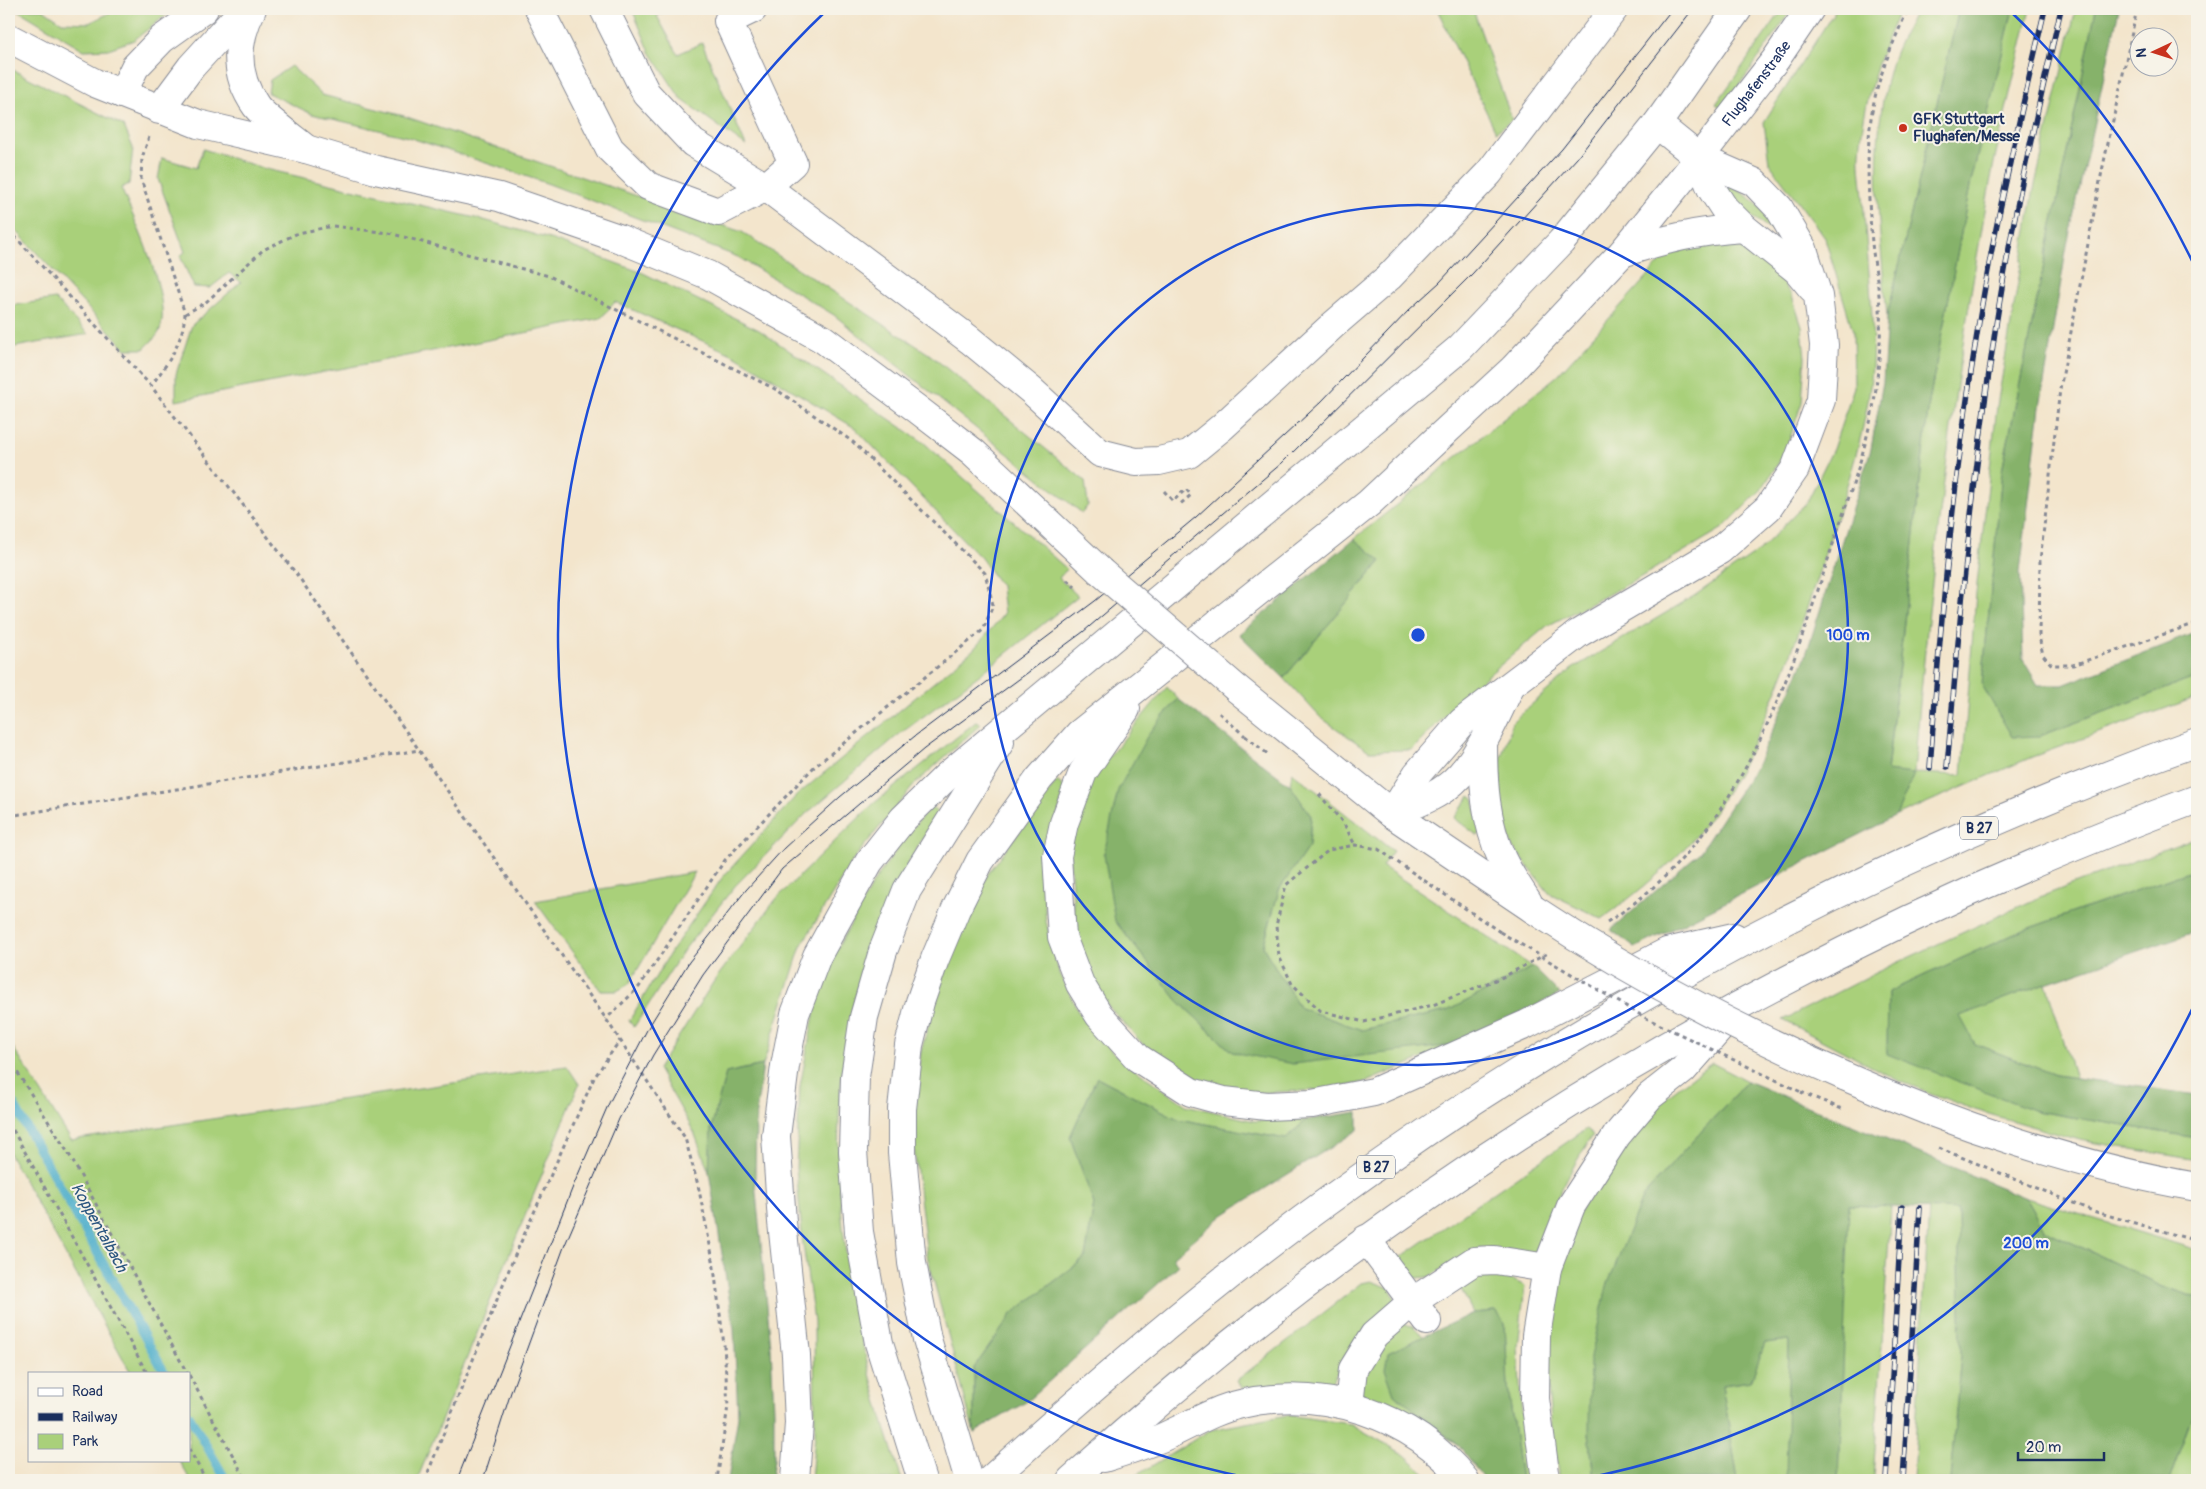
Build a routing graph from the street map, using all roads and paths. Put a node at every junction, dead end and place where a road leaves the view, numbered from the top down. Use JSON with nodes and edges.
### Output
{"nodes":[{"id":1,"x":204,"y":9,"type":"edge"},
{"id":2,"x":244,"y":9,"type":"edge"},
{"id":3,"x":252,"y":9,"type":"edge"},
{"id":4,"x":539,"y":9,"type":"edge"},
{"id":5,"x":604,"y":9,"type":"edge"},
{"id":6,"x":753,"y":9,"type":"edge"},
{"id":7,"x":1614,"y":9,"type":"edge"},
{"id":8,"x":1738,"y":9,"type":"edge"},
{"id":9,"x":1810,"y":9,"type":"edge"},
{"id":10,"x":1908,"y":9,"type":"edge"},
{"id":11,"x":2137,"y":9,"type":"edge"},
{"id":12,"x":9,"y":38,"type":"edge"},
{"id":13,"x":122,"y":94,"type":"junction"},
{"id":14,"x":158,"y":110,"type":"junction"},
{"id":15,"x":1657,"y":124,"type":"junction"},
{"id":16,"x":147,"y":144,"type":"dead end"},
{"id":17,"x":306,"y":149,"type":"junction"},
{"id":18,"x":1699,"y":158,"type":"junction"},
{"id":19,"x":766,"y":187,"type":"junction"},
{"id":20,"x":1744,"y":228,"type":"junction"},
{"id":21,"x":9,"y":230,"type":"edge"},
{"id":22,"x":1622,"y":254,"type":"junction"},
{"id":23,"x":1818,"y":296,"type":"junction"},
{"id":24,"x":185,"y":314,"type":"junction"},
{"id":25,"x":152,"y":386,"type":"junction"},
{"id":26,"x":1164,"y":491,"type":"dead end"},
{"id":27,"x":1178,"y":506,"type":"dead end"},
{"id":28,"x":2197,"y":623,"type":"edge"},
{"id":29,"x":1150,"y":678,"type":"junction"},
{"id":30,"x":1510,"y":685,"type":"junction"},
{"id":31,"x":1010,"y":726,"type":"junction"},
{"id":32,"x":1245,"y":736,"type":"dead end"},
{"id":33,"x":1483,"y":742,"type":"junction"},
{"id":34,"x":2197,"y":742,"type":"edge"},
{"id":35,"x":419,"y":750,"type":"junction"},
{"id":36,"x":1274,"y":758,"type":"dead end"},
{"id":37,"x":1317,"y":791,"type":"dead end"},
{"id":38,"x":2197,"y":798,"type":"edge"},
{"id":39,"x":1392,"y":814,"type":"junction"},
{"id":40,"x":9,"y":816,"type":"edge"},
{"id":41,"x":1355,"y":845,"type":"junction"},
{"id":42,"x":1533,"y":909,"type":"junction"},
{"id":43,"x":1601,"y":925,"type":"dead end"},
{"id":44,"x":1767,"y":930,"type":"junction"},
{"id":45,"x":1549,"y":953,"type":"dead end"},
{"id":46,"x":1744,"y":1002,"type":"junction"},
{"id":47,"x":606,"y":1018,"type":"junction"},
{"id":48,"x":620,"y":1040,"type":"junction"},
{"id":49,"x":9,"y":1059,"type":"edge"},
{"id":50,"x":1846,"y":1110,"type":"dead end"},
{"id":51,"x":9,"y":1123,"type":"edge"},
{"id":52,"x":1936,"y":1146,"type":"dead end"},
{"id":53,"x":2197,"y":1187,"type":"edge"},
{"id":54,"x":1366,"y":1239,"type":"junction"},
{"id":55,"x":2197,"y":1241,"type":"edge"},
{"id":56,"x":1547,"y":1268,"type":"junction"},
{"id":57,"x":1420,"y":1311,"type":"junction"},
{"id":58,"x":145,"y":1372,"type":"edge"},
{"id":59,"x":187,"y":1372,"type":"edge"},
{"id":60,"x":190,"y":1378,"type":"edge"},
{"id":61,"x":1349,"y":1405,"type":"junction"},
{"id":62,"x":190,"y":1451,"type":"edge"},
{"id":63,"x":1081,"y":1472,"type":"edge"},
{"id":64,"x":206,"y":1480,"type":"edge"},
{"id":65,"x":246,"y":1480,"type":"edge"},
{"id":66,"x":425,"y":1480,"type":"edge"},
{"id":67,"x":717,"y":1480,"type":"edge"},
{"id":68,"x":795,"y":1480,"type":"edge"},
{"id":69,"x":922,"y":1480,"type":"edge"},
{"id":70,"x":969,"y":1480,"type":"edge"},
{"id":71,"x":990,"y":1480,"type":"edge"},
{"id":72,"x":1465,"y":1480,"type":"edge"},
{"id":73,"x":1546,"y":1480,"type":"edge"}],
"edges":[{"from":1,"to":13,"type":"main road"},
{"from":2,"to":14,"type":"main road"},
{"from":3,"to":17,"type":"main road"},
{"from":4,"to":19,"type":"main road"},
{"from":5,"to":19,"type":"main road"},
{"from":6,"to":19,"type":"main road"},
{"from":7,"to":19,"type":"main road"},
{"from":8,"to":15,"type":"main road"},
{"from":9,"to":18,"type":"main road","name":"Flughafenstraße"},
{"from":10,"to":43,"type":"path"},
{"from":11,"to":28,"type":"path"},
{"from":12,"to":13,"type":"main road"},
{"from":13,"to":14,"type":"main road"},
{"from":14,"to":17,"type":"main road"},
{"from":15,"to":18,"type":"main road"},
{"from":15,"to":31,"type":"main road"},
{"from":16,"to":24,"type":"path"},
{"from":17,"to":39,"type":"main road","bridge":true},
{"from":18,"to":20,"type":"main road"},
{"from":18,"to":22,"type":"main road","name":"Flughafenstraße"},
{"from":18,"to":23,"type":"main road"},
{"from":20,"to":22,"type":"main road"},
{"from":20,"to":23,"type":"main road"},
{"from":21,"to":25,"type":"path"},
{"from":22,"to":29,"type":"main road","name":"Flughafenstraße"},
{"from":23,"to":30,"type":"main road"},
{"from":24,"to":25,"type":"path"},
{"from":24,"to":47,"type":"path"},
{"from":25,"to":35,"type":"path"},
{"from":26,"to":27,"type":"path"},
{"from":29,"to":44,"type":"main road"},
{"from":29,"to":70,"type":"main road"},
{"from":30,"to":33,"type":"main road"},
{"from":30,"to":39,"type":"main road"},
{"from":31,"to":68,"type":"main road"},
{"from":31,"to":69,"type":"main road"},
{"from":32,"to":36,"type":"path"},
{"from":33,"to":39,"type":"main road"},
{"from":33,"to":42,"type":"main road"},
{"from":34,"to":44,"type":"main road","number":"B 27"},
{"from":35,"to":40,"type":"path"},
{"from":35,"to":47,"type":"path"},
{"from":37,"to":41,"type":"path"},
{"from":38,"to":46,"type":"main road"},
{"from":39,"to":42,"type":"main road"},
{"from":41,"to":45,"type":"path"},
{"from":41,"to":50,"type":"path","bridge":true},
{"from":42,"to":53,"type":"main road","bridge":true},
{"from":44,"to":71,"type":"main road","number":"B 27"},
{"from":46,"to":54,"type":"main road"},
{"from":46,"to":56,"type":"main road"},
{"from":47,"to":48,"type":"path"},
{"from":48,"to":66,"type":"path"},
{"from":48,"to":67,"type":"path"},
{"from":49,"to":59,"type":"path"},
{"from":51,"to":58,"type":"path"},
{"from":52,"to":55,"type":"path"},
{"from":54,"to":57,"type":"main road"},
{"from":54,"to":63,"type":"main road"},
{"from":56,"to":57,"type":"main road"},
{"from":56,"to":73,"type":"main road"},
{"from":57,"to":61,"type":"main road"},
{"from":60,"to":65,"type":"path"},
{"from":61,"to":63,"type":"main road"},
{"from":61,"to":72,"type":"main road"},
{"from":62,"to":64,"type":"path"}]}
